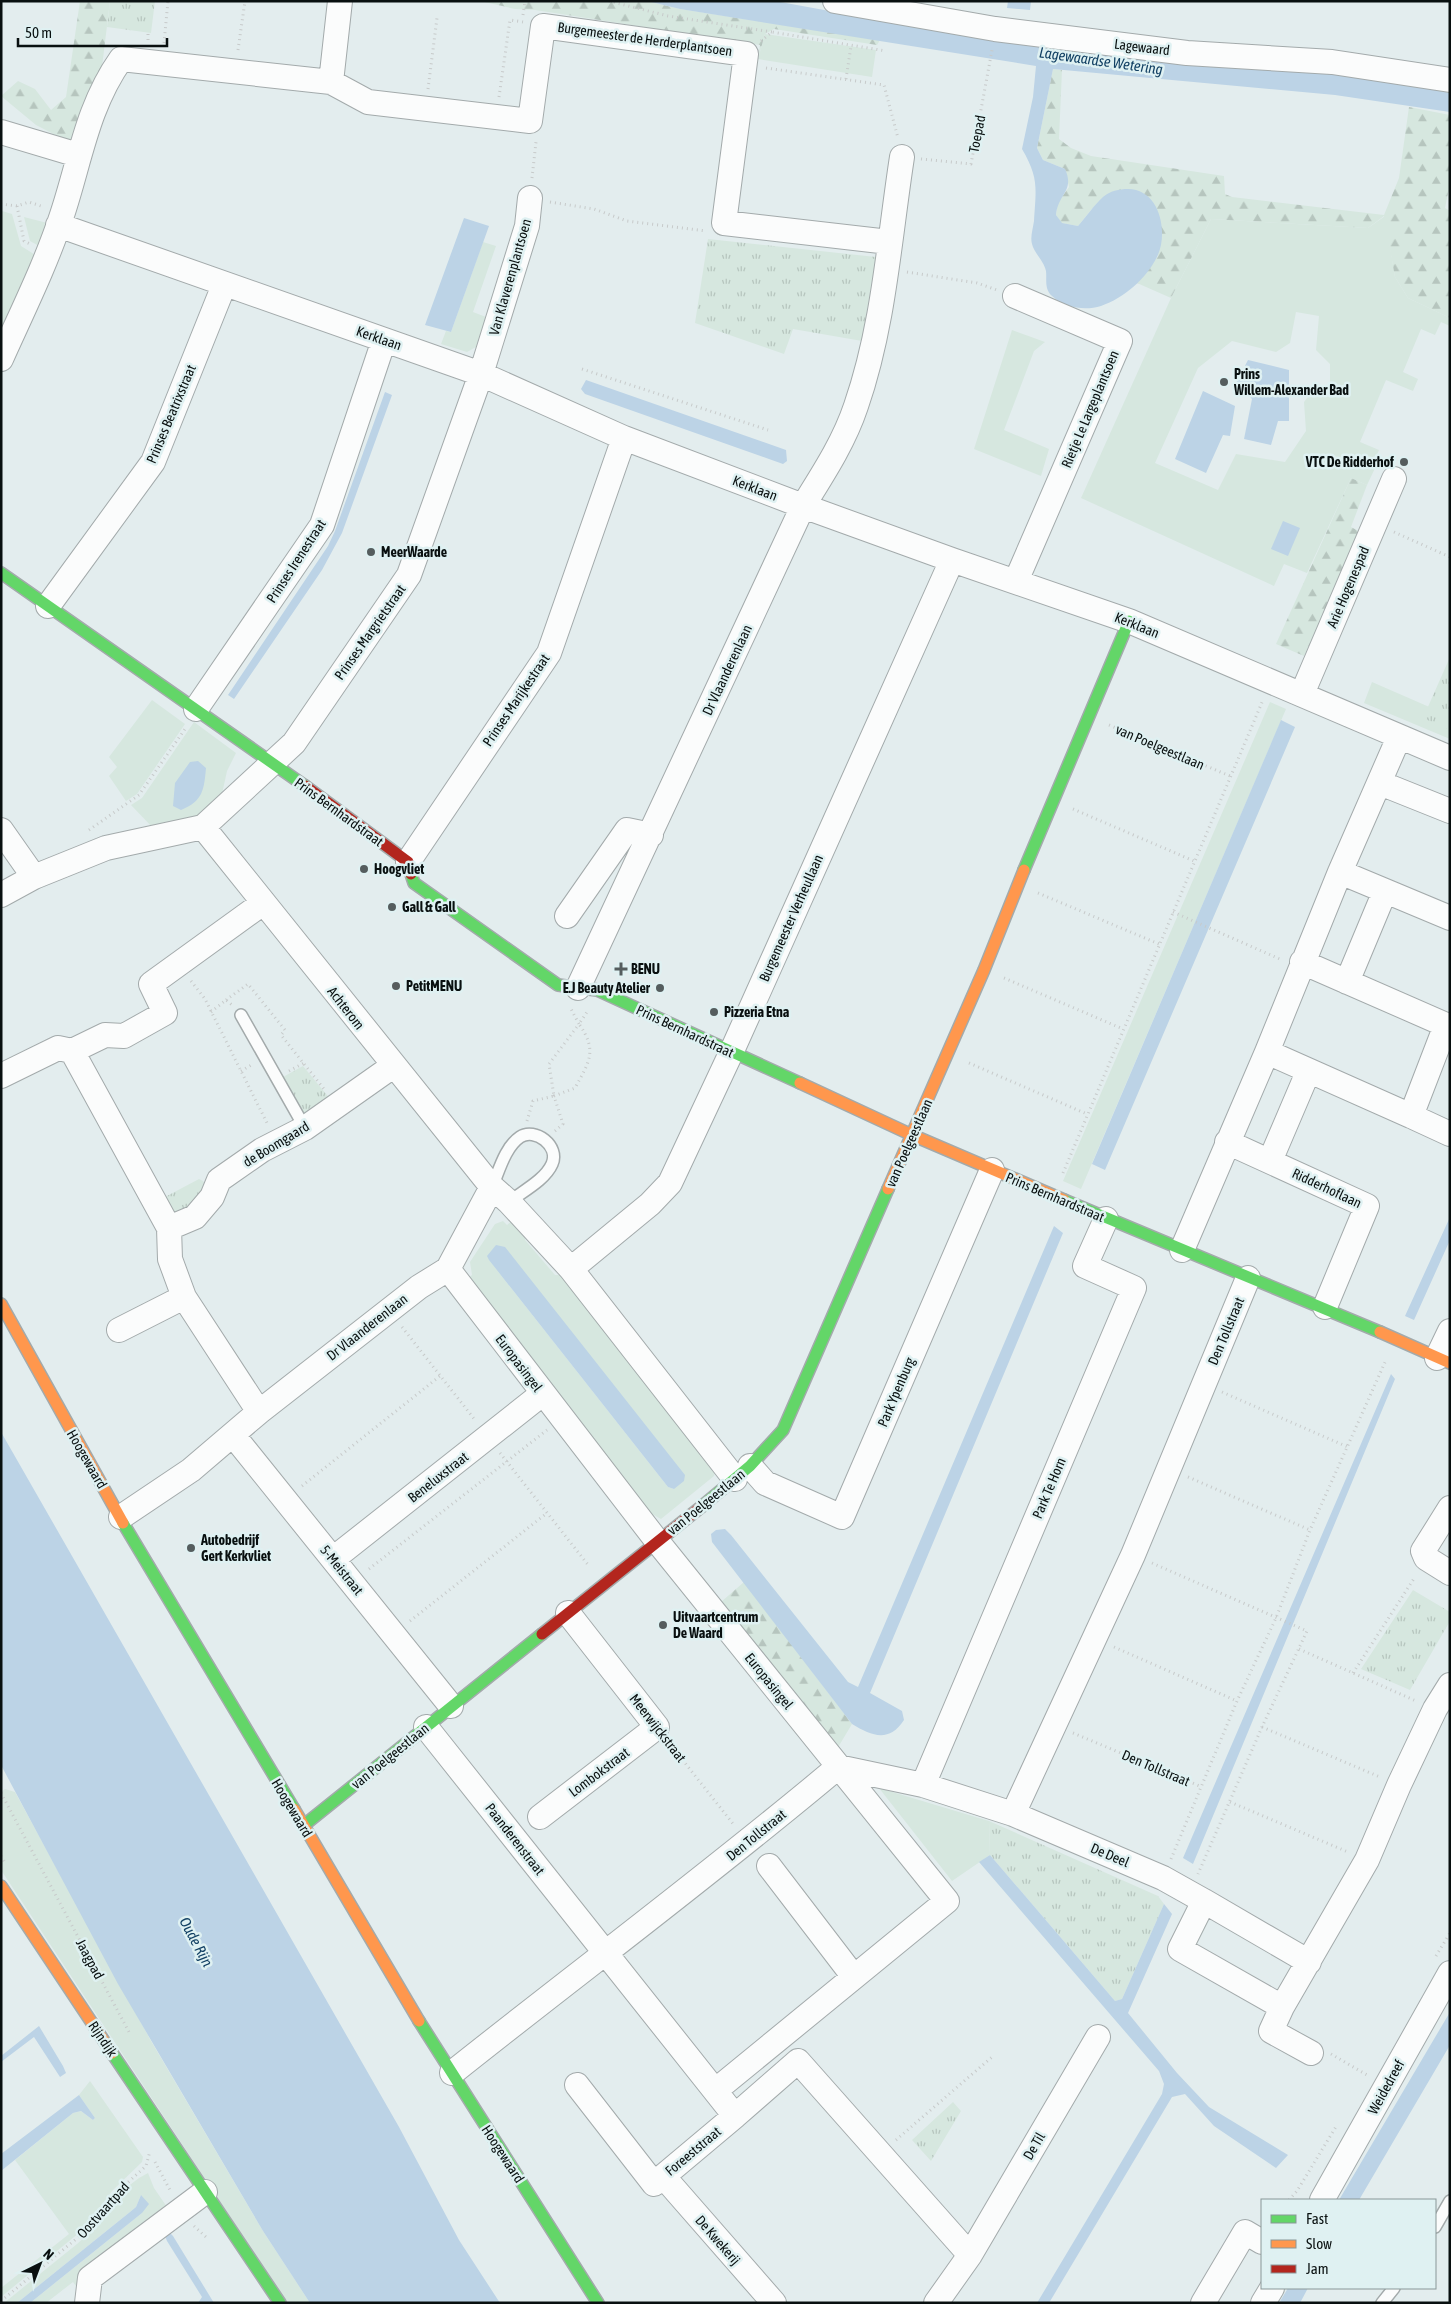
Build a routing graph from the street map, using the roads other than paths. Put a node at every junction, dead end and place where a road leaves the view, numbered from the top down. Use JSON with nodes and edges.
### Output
{"nodes":[{"id":1,"x":340,"y":1,"type":"edge"},
{"id":2,"x":835,"y":1,"type":"edge"},
{"id":3,"x":1450,"y":80,"type":"edge"},
{"id":4,"x":331,"y":82,"type":"junction"},
{"id":5,"x":1,"y":132,"type":"edge"},
{"id":6,"x":78,"y":155,"type":"junction"},
{"id":7,"x":902,"y":157,"type":"road end"},
{"id":8,"x":530,"y":198,"type":"road end"},
{"id":9,"x":60,"y":219,"type":"junction"},
{"id":10,"x":889,"y":242,"type":"junction"},
{"id":11,"x":224,"y":285,"type":"junction"},
{"id":12,"x":1015,"y":296,"type":"road end"},
{"id":13,"x":384,"y":340,"type":"junction"},
{"id":14,"x":1,"y":359,"type":"edge"},
{"id":15,"x":482,"y":374,"type":"junction"},
{"id":16,"x":624,"y":438,"type":"junction"},
{"id":17,"x":1394,"y":479,"type":"dead end"},
{"id":18,"x":803,"y":506,"type":"junction"},
{"id":19,"x":952,"y":560,"type":"junction"},
{"id":20,"x":1,"y":573,"type":"edge"},
{"id":21,"x":1016,"y":581,"type":"junction"},
{"id":22,"x":48,"y":606,"type":"junction"},
{"id":23,"x":1129,"y":620,"type":"junction"},
{"id":24,"x":1302,"y":694,"type":"junction"},
{"id":25,"x":197,"y":710,"type":"junction"},
{"id":26,"x":1399,"y":737,"type":"junction"},
{"id":27,"x":1450,"y":758,"type":"edge"},
{"id":28,"x":274,"y":763,"type":"junction"},
{"id":29,"x":1380,"y":783,"type":"junction"},
{"id":30,"x":1450,"y":811,"type":"edge"},
{"id":31,"x":203,"y":827,"type":"junction"},
{"id":32,"x":1,"y":830,"type":"edge"},
{"id":33,"x":651,"y":835,"type":"junction"},
{"id":34,"x":408,"y":862,"type":"junction"},
{"id":35,"x":1340,"y":872,"type":"junction"},
{"id":36,"x":34,"y":877,"type":"junction"},
{"id":37,"x":1385,"y":891,"type":"junction"},
{"id":38,"x":1,"y":895,"type":"edge"},
{"id":39,"x":263,"y":903,"type":"junction"},
{"id":40,"x":567,"y":916,"type":"dead end"},
{"id":41,"x":1450,"y":918,"type":"edge"},
{"id":42,"x":1301,"y":965,"type":"junction"},
{"id":43,"x":1347,"y":982,"type":"junction"},
{"id":44,"x":578,"y":988,"type":"junction"},
{"id":45,"x":241,"y":1014,"type":"dead end"},
{"id":46,"x":72,"y":1051,"type":"junction"},
{"id":47,"x":1267,"y":1052,"type":"junction"},
{"id":48,"x":731,"y":1053,"type":"junction"},
{"id":49,"x":392,"y":1066,"type":"junction"},
{"id":50,"x":1308,"y":1072,"type":"junction"},
{"id":51,"x":1,"y":1076,"type":"edge"},
{"id":52,"x":1411,"y":1116,"type":"junction"},
{"id":53,"x":305,"y":1128,"type":"junction"},
{"id":54,"x":1450,"y":1134,"type":"edge"},
{"id":55,"x":912,"y":1135,"type":"junction"},
{"id":56,"x":1227,"y":1142,"type":"junction"},
{"id":57,"x":1270,"y":1161,"type":"junction"},
{"id":58,"x":992,"y":1170,"type":"junction"},
{"id":59,"x":500,"y":1194,"type":"junction"},
{"id":60,"x":1106,"y":1219,"type":"junction"},
{"id":61,"x":169,"y":1228,"type":"junction"},
{"id":62,"x":1182,"y":1250,"type":"junction"},
{"id":63,"x":448,"y":1269,"type":"junction"},
{"id":64,"x":571,"y":1269,"type":"junction"},
{"id":65,"x":1248,"y":1278,"type":"junction"},
{"id":66,"x":184,"y":1297,"type":"junction"},
{"id":67,"x":1,"y":1304,"type":"edge"},
{"id":68,"x":1325,"y":1307,"type":"junction"},
{"id":69,"x":119,"y":1330,"type":"dead end"},
{"id":70,"x":1450,"y":1331,"type":"edge"},
{"id":71,"x":1444,"y":1360,"type":"edge"},
{"id":72,"x":542,"y":1394,"type":"junction"},
{"id":73,"x":259,"y":1412,"type":"junction"},
{"id":74,"x":233,"y":1434,"type":"junction"},
{"id":75,"x":743,"y":1473,"type":"junction"},
{"id":76,"x":1450,"y":1508,"type":"edge"},
{"id":77,"x":121,"y":1517,"type":"junction"},
{"id":78,"x":657,"y":1541,"type":"junction"},
{"id":79,"x":333,"y":1559,"type":"junction"},
{"id":80,"x":1450,"y":1573,"type":"edge"},
{"id":81,"x":568,"y":1613,"type":"junction"},
{"id":82,"x":1450,"y":1685,"type":"edge"},
{"id":83,"x":451,"y":1706,"type":"junction"},
{"id":84,"x":426,"y":1727,"type":"junction"},
{"id":85,"x":658,"y":1727,"type":"joint"},
{"id":86,"x":838,"y":1767,"type":"junction"},
{"id":87,"x":923,"y":1785,"type":"junction"},
{"id":88,"x":1013,"y":1814,"type":"junction"},
{"id":89,"x":540,"y":1817,"type":"dead end"},
{"id":90,"x":303,"y":1826,"type":"junction"},
{"id":91,"x":769,"y":1866,"type":"dead end"},
{"id":92,"x":1,"y":1886,"type":"edge"},
{"id":93,"x":1197,"y":1896,"type":"junction"},
{"id":94,"x":604,"y":1952,"type":"junction"},
{"id":95,"x":1309,"y":1962,"type":"junction"},
{"id":96,"x":1450,"y":1973,"type":"edge"},
{"id":97,"x":854,"y":1977,"type":"junction"},
{"id":98,"x":1282,"y":2007,"type":"junction"},
{"id":99,"x":1098,"y":2037,"type":"dead end"},
{"id":100,"x":1311,"y":2053,"type":"road end"},
{"id":101,"x":452,"y":2073,"type":"junction"},
{"id":102,"x":577,"y":2085,"type":"dead end"},
{"id":103,"x":716,"y":2090,"type":"junction"},
{"id":104,"x":735,"y":2116,"type":"junction"},
{"id":105,"x":663,"y":2176,"type":"junction"},
{"id":106,"x":204,"y":2192,"type":"junction"},
{"id":107,"x":1323,"y":2199,"type":"edge"},
{"id":108,"x":1450,"y":2201,"type":"edge"},
{"id":109,"x":1436,"y":2225,"type":"edge"},
{"id":110,"x":1261,"y":2241,"type":"edge"},
{"id":111,"x":970,"y":2255,"type":"junction"},
{"id":112,"x":1271,"y":2289,"type":"edge"},
{"id":113,"x":1393,"y":2289,"type":"edge"},
{"id":114,"x":87,"y":2303,"type":"edge"},
{"id":115,"x":280,"y":2303,"type":"edge"},
{"id":116,"x":598,"y":2303,"type":"edge"},
{"id":117,"x":774,"y":2303,"type":"edge"},
{"id":118,"x":936,"y":2303,"type":"edge"},
{"id":119,"x":1204,"y":2303,"type":"edge"},
{"id":120,"x":1263,"y":2303,"type":"edge"},
{"id":121,"x":1382,"y":2303,"type":"edge"}],
"edges":[{"from":1,"to":4,"type":"street"},
{"from":2,"to":3,"type":"street","name":"Lagewaard"},
{"from":4,"to":6,"type":"street"},
{"from":4,"to":10,"type":"street","name":"Burgemeester de Herderplantsoen"},
{"from":5,"to":6,"type":"street"},
{"from":6,"to":9,"type":"street"},
{"from":7,"to":10,"type":"street","name":"Dr Vlaanderenlaan"},
{"from":8,"to":15,"type":"street","name":"Van Klaverenplantsoen"},
{"from":9,"to":11,"type":"street","name":"Kerklaan"},
{"from":9,"to":14,"type":"street"},
{"from":10,"to":18,"type":"street","name":"Dr Vlaanderenlaan"},
{"from":11,"to":13,"type":"street","name":"Kerklaan"},
{"from":11,"to":22,"type":"street","name":"Prinses Beatrixstraat"},
{"from":12,"to":21,"type":"street","name":"Rietje Le Largeplantsoen"},
{"from":13,"to":15,"type":"street","name":"Kerklaan"},
{"from":13,"to":25,"type":"street","name":"Prinses Irenestraat"},
{"from":15,"to":16,"type":"street","name":"Kerklaan"},
{"from":15,"to":28,"type":"street","name":"Prinses Margrietstraat"},
{"from":16,"to":18,"type":"street","name":"Kerklaan"},
{"from":16,"to":34,"type":"street","name":"Prinses Marijkestraat"},
{"from":17,"to":24,"type":"street","name":"Arie Hogenespad"},
{"from":18,"to":19,"type":"street","name":"Kerklaan"},
{"from":18,"to":33,"type":"street","name":"Dr Vlaanderenlaan"},
{"from":19,"to":21,"type":"street","name":"Kerklaan"},
{"from":19,"to":48,"type":"street","name":"Burgemeester Verheullaan"},
{"from":20,"to":22,"type":"street","name":"Prins Bernhardstraat"},
{"from":21,"to":23,"type":"street","name":"Kerklaan"},
{"from":22,"to":25,"type":"street","name":"Prins Bernhardstraat"},
{"from":23,"to":24,"type":"street","name":"Kerklaan"},
{"from":23,"to":55,"type":"street","name":"van Poelgeestlaan"},
{"from":24,"to":26,"type":"street","name":"Kerklaan"},
{"from":25,"to":28,"type":"street","name":"Prins Bernhardstraat"},
{"from":26,"to":27,"type":"street","name":"Kerklaan"},
{"from":26,"to":29,"type":"street"},
{"from":28,"to":31,"type":"street","name":"Prinses Margrietstraat"},
{"from":28,"to":34,"type":"street","name":"Prins Bernhardstraat"},
{"from":29,"to":30,"type":"street"},
{"from":29,"to":35,"type":"street"},
{"from":31,"to":36,"type":"street"},
{"from":31,"to":39,"type":"street","name":"Achterom"},
{"from":32,"to":36,"type":"street"},
{"from":33,"to":40,"type":"street"},
{"from":33,"to":44,"type":"street","name":"Dr Vlaanderenlaan"},
{"from":34,"to":44,"type":"street","name":"Prins Bernhardstraat"},
{"from":35,"to":37,"type":"street"},
{"from":35,"to":42,"type":"street"},
{"from":36,"to":38,"type":"street"},
{"from":37,"to":41,"type":"street"},
{"from":37,"to":43,"type":"street"},
{"from":39,"to":46,"type":"street"},
{"from":39,"to":49,"type":"street","name":"Achterom"},
{"from":42,"to":43,"type":"street"},
{"from":42,"to":47,"type":"street"},
{"from":43,"to":52,"type":"street"},
{"from":44,"to":48,"type":"street","name":"Prins Bernhardstraat"},
{"from":45,"to":53,"type":"lane"},
{"from":46,"to":51,"type":"street"},
{"from":46,"to":61,"type":"street"},
{"from":47,"to":50,"type":"street"},
{"from":47,"to":56,"type":"street"},
{"from":48,"to":55,"type":"street","name":"Prins Bernhardstraat"},
{"from":48,"to":64,"type":"street","name":"Burgemeester Verheullaan"},
{"from":49,"to":53,"type":"street","name":"de Boomgaard"},
{"from":49,"to":59,"type":"street","name":"Achterom"},
{"from":50,"to":52,"type":"street"},
{"from":50,"to":57,"type":"street"},
{"from":52,"to":54,"type":"street"},
{"from":53,"to":61,"type":"street","name":"de Boomgaard"},
{"from":55,"to":58,"type":"street","name":"Prins Bernhardstraat"},
{"from":55,"to":75,"type":"street","name":"van Poelgeestlaan"},
{"from":56,"to":57,"type":"street","name":"Ridderhoflaan"},
{"from":56,"to":62,"type":"street"},
{"from":57,"to":68,"type":"street","name":"Ridderhoflaan"},
{"from":58,"to":60,"type":"street","name":"Prins Bernhardstraat"},
{"from":58,"to":75,"type":"street","name":"Park Ypenburg"},
{"from":59,"to":59,"type":"lane","name":"Dr Vlaanderenlaan"},
{"from":59,"to":63,"type":"street","name":"Dr Vlaanderenlaan"},
{"from":59,"to":64,"type":"street"},
{"from":60,"to":62,"type":"street","name":"Prins Bernhardstraat"},
{"from":60,"to":87,"type":"street","name":"Park Te Horn"},
{"from":61,"to":66,"type":"street"},
{"from":62,"to":65,"type":"street","name":"Prins Bernhardstraat"},
{"from":63,"to":72,"type":"street","name":"Europasingel"},
{"from":63,"to":73,"type":"street","name":"Dr Vlaanderenlaan"},
{"from":64,"to":75,"type":"street"},
{"from":65,"to":68,"type":"street","name":"Prins Bernhardstraat"},
{"from":65,"to":88,"type":"street","name":"Den Tollstraat"},
{"from":66,"to":69,"type":"street"},
{"from":66,"to":73,"type":"street"},
{"from":67,"to":77,"type":"street","name":"Hoogewaard"},
{"from":68,"to":71,"type":"street","name":"Prins Bernhardstraat"},
{"from":70,"to":71,"type":"street"},
{"from":72,"to":78,"type":"street","name":"Europasingel"},
{"from":72,"to":79,"type":"street","name":"Beneluxstraat"},
{"from":73,"to":74,"type":"street","name":"Dr Vlaanderenlaan"},
{"from":74,"to":77,"type":"street","name":"Dr Vlaanderenlaan"},
{"from":74,"to":79,"type":"street","name":"5-Meistraat"},
{"from":75,"to":78,"type":"street","name":"van Poelgeestlaan"},
{"from":76,"to":80,"type":"street"},
{"from":77,"to":90,"type":"street","name":"Hoogewaard"},
{"from":78,"to":81,"type":"street","name":"van Poelgeestlaan"},
{"from":78,"to":86,"type":"street","name":"Europasingel"},
{"from":79,"to":83,"type":"street","name":"5-Meistraat"},
{"from":81,"to":83,"type":"street","name":"van Poelgeestlaan"},
{"from":81,"to":85,"type":"street","name":"Meerwijckstraat"},
{"from":82,"to":95,"type":"street"},
{"from":83,"to":84,"type":"street","name":"van Poelgeestlaan"},
{"from":84,"to":90,"type":"street","name":"van Poelgeestlaan"},
{"from":84,"to":94,"type":"street","name":"Paanderenstraat"},
{"from":85,"to":89,"type":"street","name":"Lombokstraat"},
{"from":86,"to":87,"type":"street"},
{"from":86,"to":94,"type":"street","name":"Den Tollstraat"},
{"from":86,"to":97,"type":"street","name":"Europasingel"},
{"from":87,"to":88,"type":"street"},
{"from":88,"to":93,"type":"street","name":"De Deel"},
{"from":90,"to":101,"type":"street","name":"Hoogewaard"},
{"from":91,"to":97,"type":"street"},
{"from":92,"to":106,"type":"street","name":"Rijndijk"},
{"from":93,"to":95,"type":"street","name":"De Deel"},
{"from":93,"to":98,"type":"street"},
{"from":94,"to":101,"type":"street","name":"Den Tollstraat"},
{"from":94,"to":103,"type":"street"},
{"from":95,"to":98,"type":"street"},
{"from":96,"to":107,"type":"street","name":"Weidedreef"},
{"from":97,"to":103,"type":"street"},
{"from":98,"to":100,"type":"street"},
{"from":99,"to":111,"type":"street","name":"De Til"},
{"from":101,"to":116,"type":"street","name":"Hoogewaard"},
{"from":102,"to":105,"type":"street","name":"Foreeststraat"},
{"from":103,"to":104,"type":"street"},
{"from":104,"to":105,"type":"street","name":"Foreeststraat"},
{"from":104,"to":111,"type":"street"},
{"from":105,"to":117,"type":"street","name":"De Kwekerij"},
{"from":106,"to":114,"type":"street"},
{"from":106,"to":115,"type":"street","name":"Rijndijk"},
{"from":108,"to":109,"type":"lane"},
{"from":110,"to":119,"type":"street"},
{"from":111,"to":118,"type":"street","name":"De Til"},
{"from":112,"to":120,"type":"street"},
{"from":113,"to":121,"type":"lane"}]}
